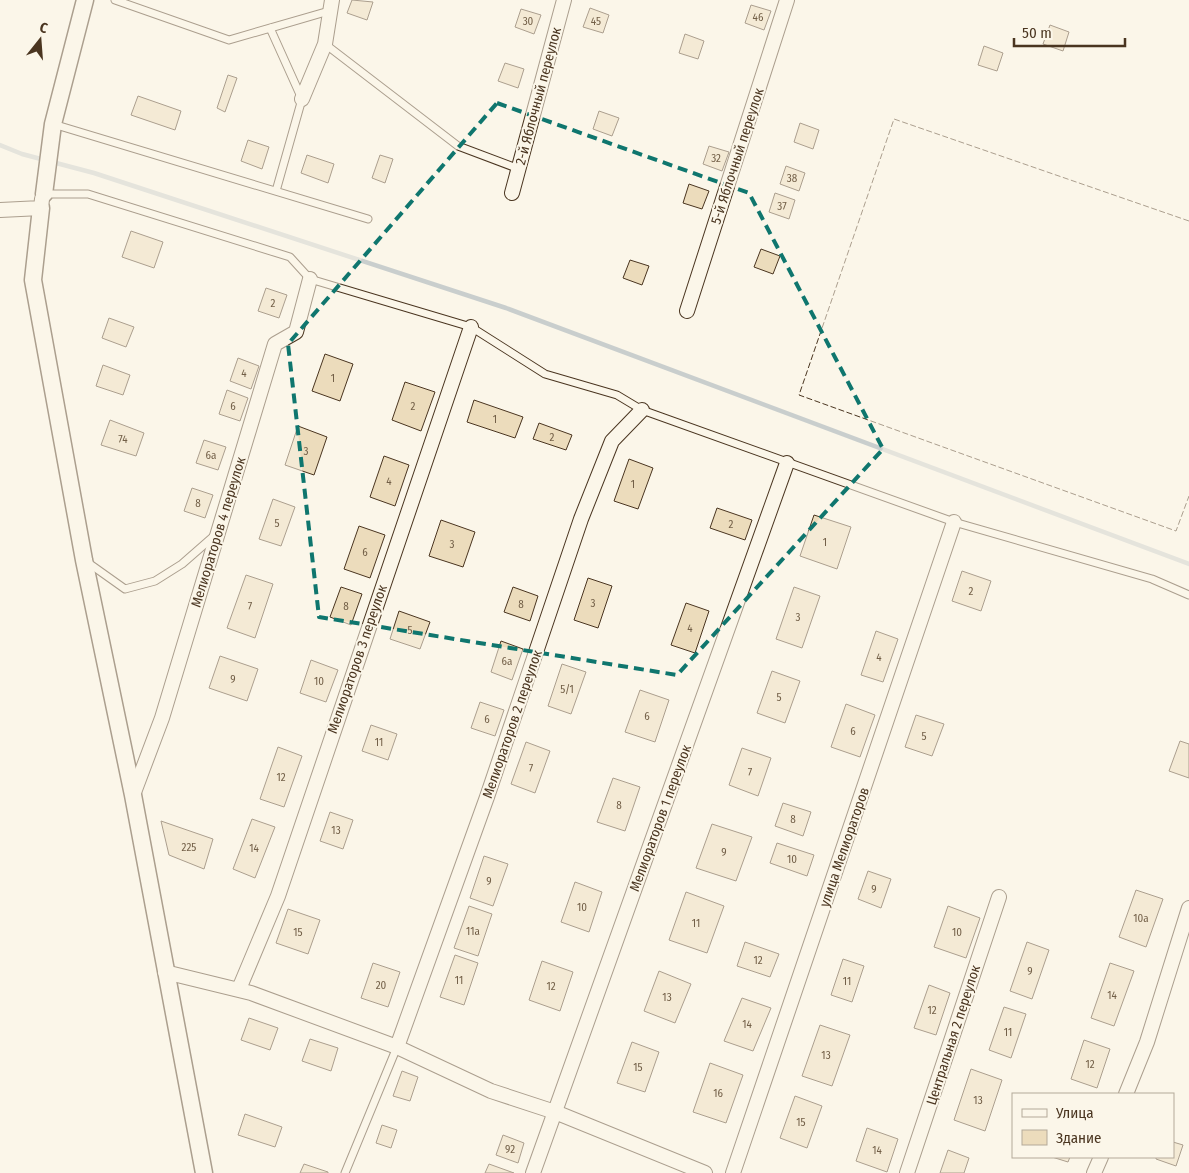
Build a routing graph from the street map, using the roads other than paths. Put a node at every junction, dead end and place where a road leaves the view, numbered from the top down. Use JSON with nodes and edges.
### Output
{"nodes":[{"id":1,"x":85,"y":0,"type":"edge"},
{"id":2,"x":115,"y":0,"type":"edge"},
{"id":3,"x":564,"y":0,"type":"edge"},
{"id":4,"x":786,"y":0,"type":"edge"},
{"id":5,"x":331,"y":5,"type":"edge"},
{"id":6,"x":270,"y":28,"type":"junction"},
{"id":7,"x":325,"y":44,"type":"junction"},
{"id":8,"x":302,"y":99,"type":"junction"},
{"id":9,"x":53,"y":124,"type":"junction"},
{"id":10,"x":519,"y":169,"type":"junction"},
{"id":11,"x":276,"y":191,"type":"junction"},
{"id":12,"x":512,"y":193,"type":"dead end"},
{"id":13,"x":42,"y":201,"type":"junction"},
{"id":14,"x":0,"y":210,"type":"edge"},
{"id":15,"x":368,"y":219,"type":"dead end"},
{"id":16,"x":310,"y":279,"type":"junction"},
{"id":17,"x":687,"y":311,"type":"dead end"},
{"id":18,"x":471,"y":327,"type":"junction"},
{"id":19,"x":642,"y":410,"type":"junction"},
{"id":20,"x":787,"y":463,"type":"junction"},
{"id":21,"x":954,"y":522,"type":"junction"},
{"id":22,"x":218,"y":533,"type":"junction"},
{"id":23,"x":84,"y":560,"type":"junction"},
{"id":24,"x":1189,"y":595,"type":"edge"},
{"id":25,"x":133,"y":795,"type":"junction"},
{"id":26,"x":999,"y":896,"type":"dead end"},
{"id":27,"x":1189,"y":908,"type":"edge"},
{"id":28,"x":165,"y":972,"type":"junction"},
{"id":29,"x":239,"y":989,"type":"junction"},
{"id":30,"x":397,"y":1047,"type":"junction"},
{"id":31,"x":1126,"y":1093,"type":"edge"},
{"id":32,"x":555,"y":1112,"type":"junction"},
{"id":33,"x":1101,"y":1158,"type":"edge"},
{"id":34,"x":204,"y":1173,"type":"edge"},
{"id":35,"x":345,"y":1173,"type":"edge"},
{"id":36,"x":534,"y":1173,"type":"edge"},
{"id":37,"x":706,"y":1173,"type":"edge"},
{"id":38,"x":733,"y":1173,"type":"edge"},
{"id":39,"x":907,"y":1173,"type":"edge"},
{"id":40,"x":1094,"y":1173,"type":"edge"}],
"edges":[{"from":1,"to":9,"type":"street"},
{"from":2,"to":6,"type":"lane"},
{"from":3,"to":10,"type":"street","name":"2-й Яблочный переулок"},
{"from":4,"to":17,"type":"street","name":"5-й Яблочный переулок"},
{"from":5,"to":6,"type":"lane"},
{"from":5,"to":7,"type":"street"},
{"from":6,"to":8,"type":"lane"},
{"from":7,"to":8,"type":"street"},
{"from":7,"to":10,"type":"lane"},
{"from":8,"to":11,"type":"lane"},
{"from":9,"to":11,"type":"lane"},
{"from":9,"to":13,"type":"street"},
{"from":10,"to":12,"type":"street","name":"2-й Яблочный переулок"},
{"from":11,"to":15,"type":"lane"},
{"from":13,"to":14,"type":"street"},
{"from":13,"to":16,"type":"lane"},
{"from":13,"to":23,"type":"street"},
{"from":16,"to":18,"type":"lane"},
{"from":16,"to":22,"type":"street","name":"Мелиораторов 4 переулок"},
{"from":18,"to":19,"type":"lane"},
{"from":18,"to":29,"type":"street","name":"Мелиораторов 3 переулок"},
{"from":19,"to":20,"type":"lane"},
{"from":19,"to":30,"type":"street","name":"Мелиораторов 2 переулок"},
{"from":20,"to":21,"type":"lane"},
{"from":20,"to":32,"type":"street","name":"Мелиораторов 1 переулок"},
{"from":21,"to":24,"type":"lane"},
{"from":21,"to":38,"type":"street","name":"улица Мелиораторов"},
{"from":22,"to":23,"type":"lane"},
{"from":22,"to":25,"type":"street","name":"Мелиораторов 4 переулок"},
{"from":23,"to":25,"type":"street"},
{"from":25,"to":28,"type":"street"},
{"from":26,"to":39,"type":"street","name":"Центральная 2 переулок"},
{"from":27,"to":31,"type":"street"},
{"from":28,"to":29,"type":"street"},
{"from":28,"to":34,"type":"street"},
{"from":29,"to":30,"type":"street"},
{"from":30,"to":32,"type":"street"},
{"from":30,"to":35,"type":"lane"},
{"from":32,"to":36,"type":"street","name":"Мелиораторов 1 переулок"},
{"from":32,"to":37,"type":"street"},
{"from":33,"to":40,"type":"street"}]}
